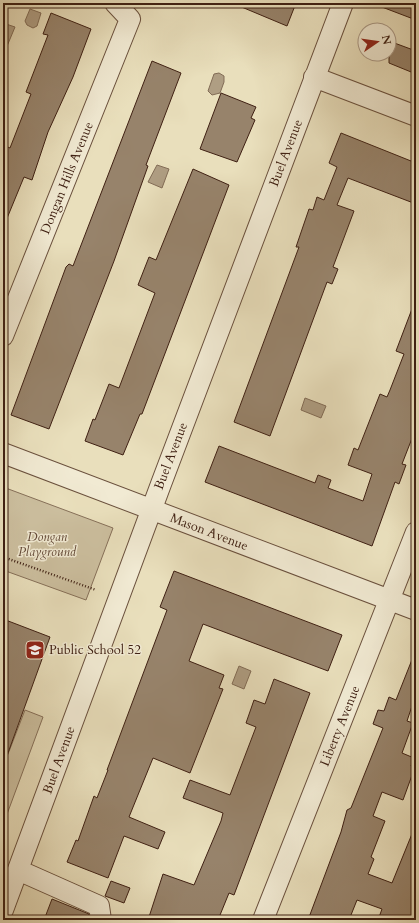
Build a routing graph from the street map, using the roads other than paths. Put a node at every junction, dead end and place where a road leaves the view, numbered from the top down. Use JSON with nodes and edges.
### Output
{"nodes":[{"id":1,"x":115,"y":3,"type":"edge"},
{"id":2,"x":343,"y":3,"type":"edge"},
{"id":3,"x":314,"y":77,"type":"junction"},
{"id":4,"x":416,"y":116,"type":"edge"},
{"id":5,"x":3,"y":336,"type":"edge"},
{"id":6,"x":3,"y":453,"type":"edge"},
{"id":7,"x":151,"y":510,"type":"junction"},
{"id":8,"x":416,"y":532,"type":"edge"},
{"id":9,"x":390,"y":600,"type":"junction"},
{"id":10,"x":416,"y":610,"type":"edge"},
{"id":11,"x":18,"y":870,"type":"junction"},
{"id":12,"x":3,"y":910,"type":"edge"},
{"id":13,"x":101,"y":920,"type":"edge"},
{"id":14,"x":263,"y":920,"type":"edge"}],
"edges":[{"from":1,"to":5,"type":"street","name":"Dongan Hills Avenue"},
{"from":2,"to":3,"type":"street","name":"Buel Avenue"},
{"from":3,"to":4,"type":"street"},
{"from":3,"to":7,"type":"street","name":"Buel Avenue"},
{"from":6,"to":7,"type":"street","name":"Mason Avenue"},
{"from":7,"to":9,"type":"street","name":"Mason Avenue"},
{"from":7,"to":11,"type":"street","name":"Buel Avenue"},
{"from":8,"to":9,"type":"street","name":"Liberty Avenue"},
{"from":9,"to":10,"type":"street","name":"Mason Avenue"},
{"from":9,"to":14,"type":"street","name":"Liberty Avenue"},
{"from":11,"to":12,"type":"street","name":"Buel Avenue"},
{"from":11,"to":13,"type":"street"}]}
